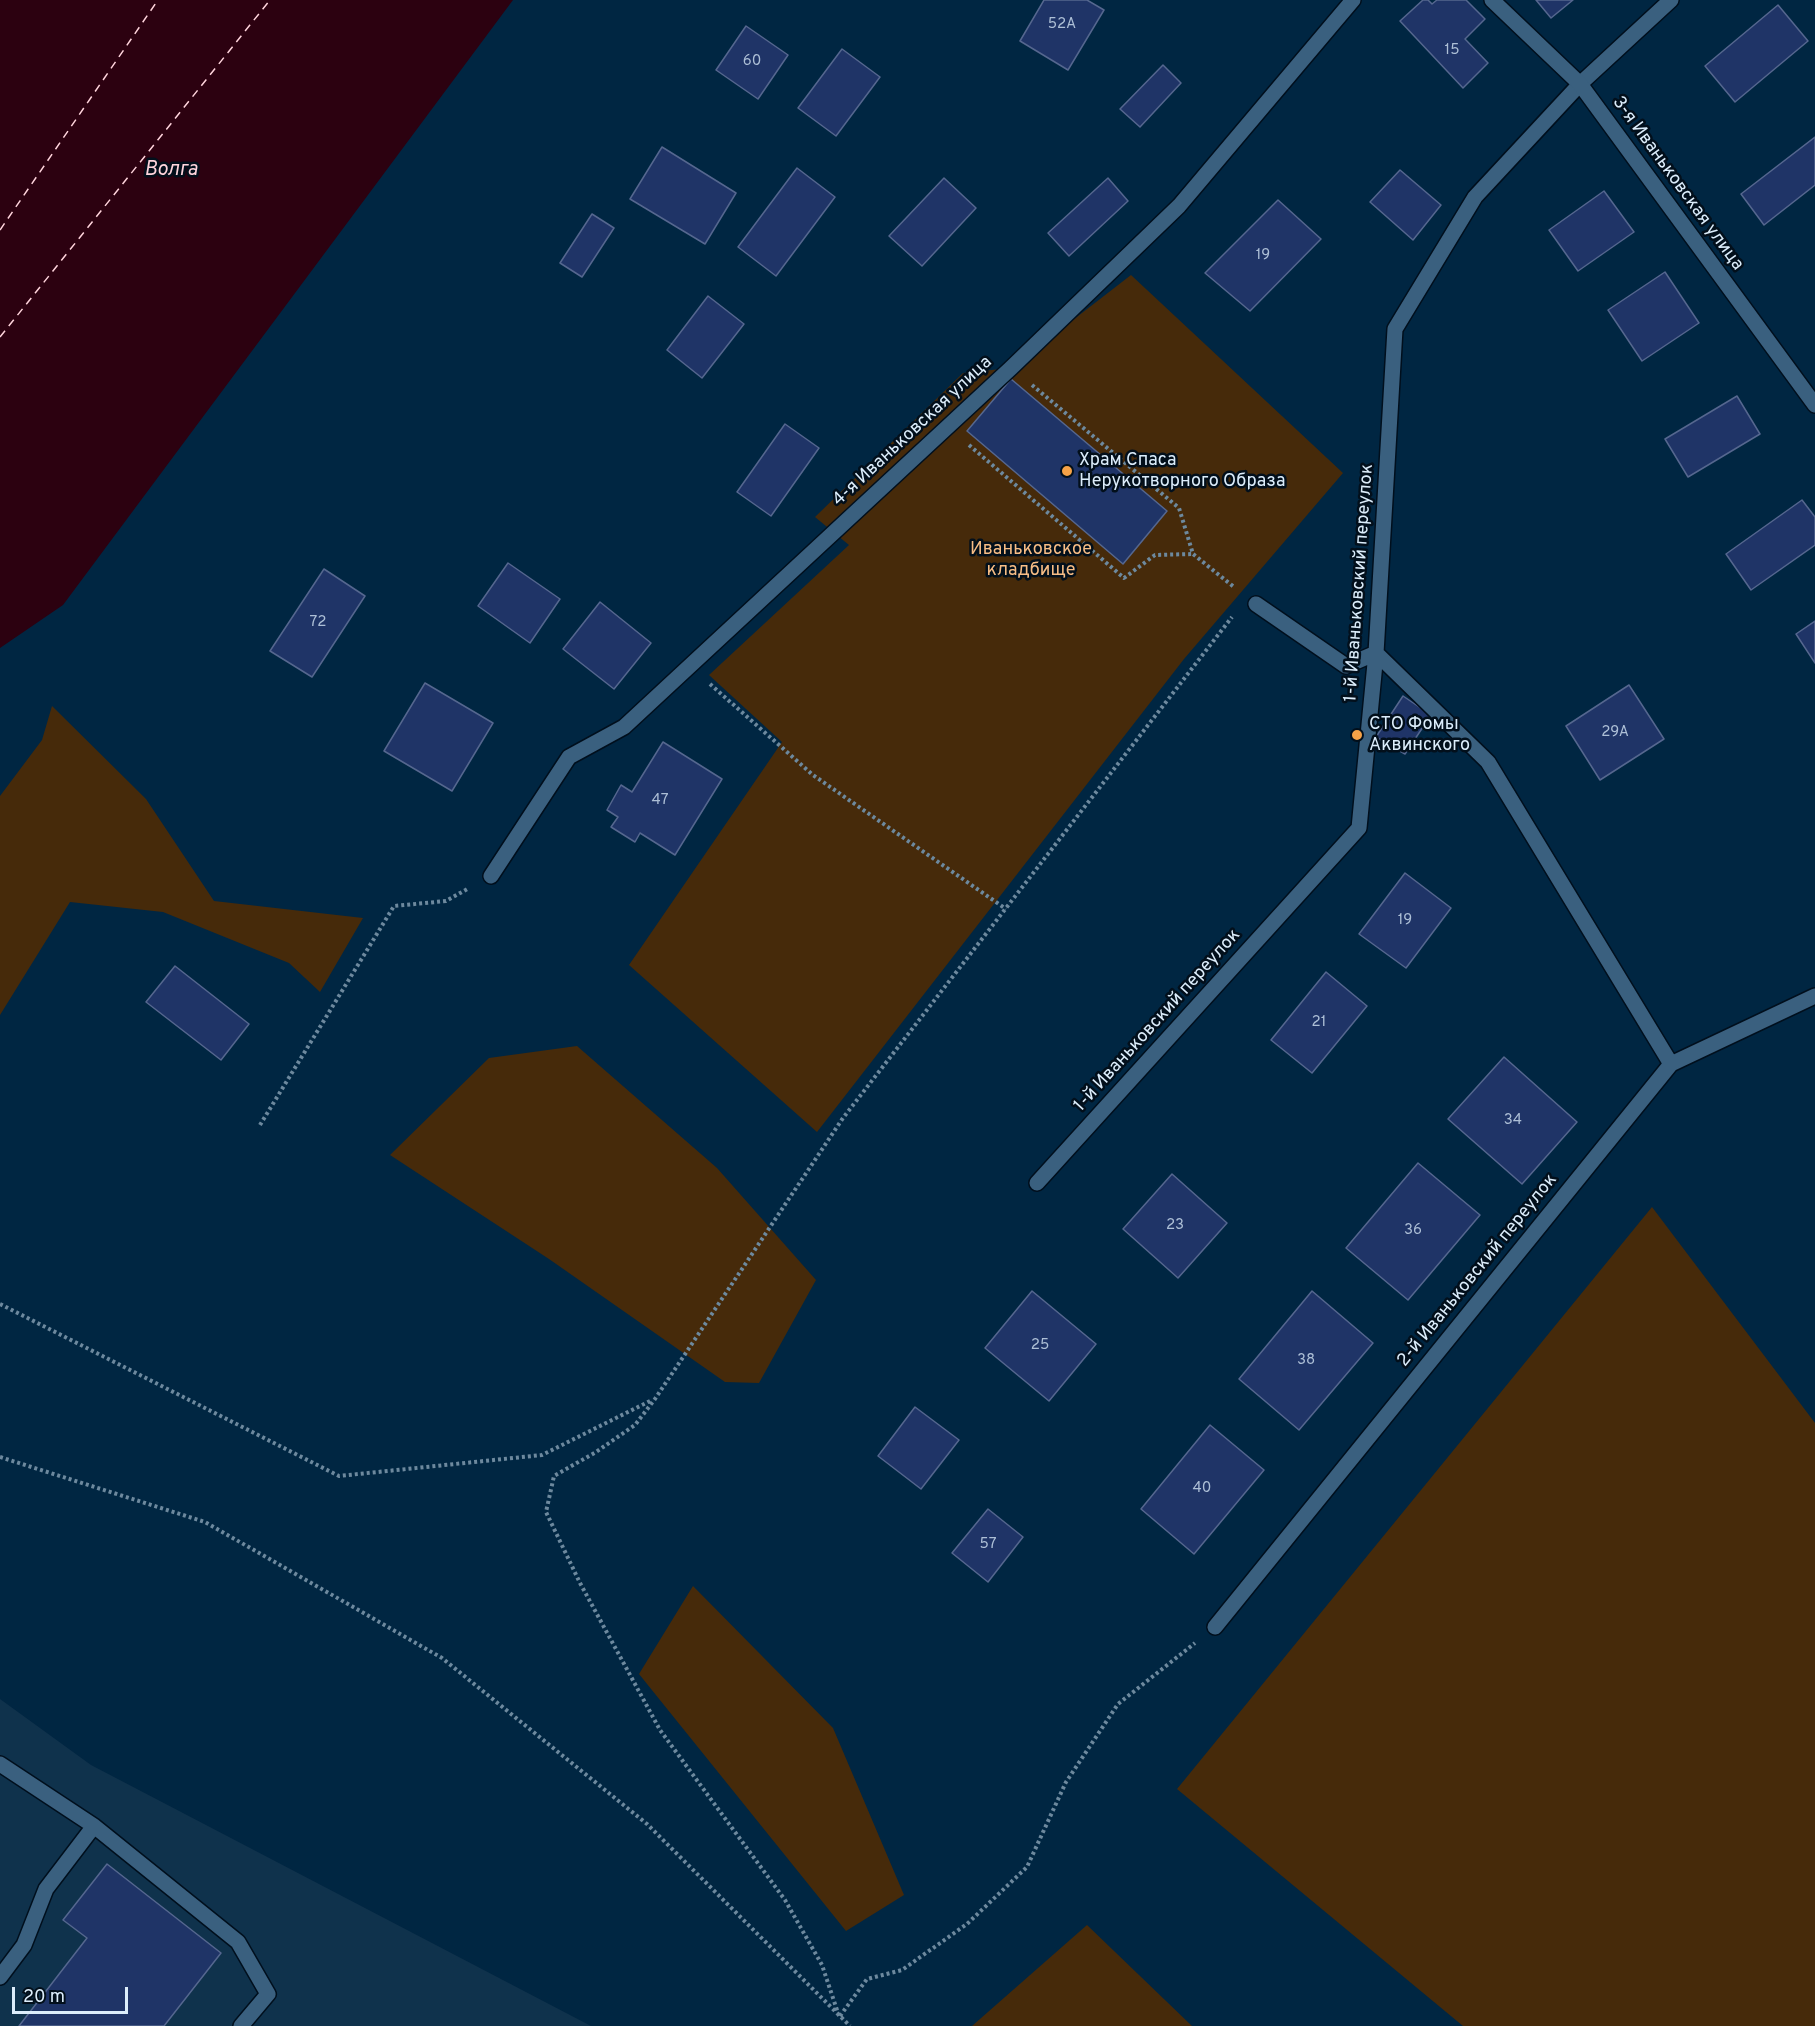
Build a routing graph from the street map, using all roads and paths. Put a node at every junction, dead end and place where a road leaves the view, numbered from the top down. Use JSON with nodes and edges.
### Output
{"nodes":[{"id":1,"x":1353,"y":0,"type":"edge"},
{"id":2,"x":1492,"y":0,"type":"edge"},
{"id":3,"x":1671,"y":0,"type":"edge"},
{"id":4,"x":1580,"y":84,"type":"junction"},
{"id":5,"x":1011,"y":368,"type":"junction"},
{"id":6,"x":1815,"y":405,"type":"edge"},
{"id":7,"x":948,"y":426,"type":"junction"},
{"id":8,"x":1193,"y":554,"type":"junction"},
{"id":9,"x":1251,"y":601,"type":"junction"},
{"id":10,"x":1376,"y":653,"type":"junction"},
{"id":11,"x":690,"y":666,"type":"junction"},
{"id":12,"x":491,"y":876,"type":"joint"},
{"id":13,"x":1006,"y":909,"type":"junction"},
{"id":14,"x":1815,"y":996,"type":"edge"},
{"id":15,"x":1671,"y":1064,"type":"junction"},
{"id":16,"x":260,"y":1125,"type":"dead end"},
{"id":17,"x":1037,"y":1184,"type":"dead end"},
{"id":18,"x":0,"y":1304,"type":"edge"},
{"id":19,"x":655,"y":1399,"type":"junction"},
{"id":20,"x":0,"y":1457,"type":"edge"},
{"id":21,"x":1215,"y":1627,"type":"joint"},
{"id":22,"x":0,"y":1764,"type":"edge"},
{"id":23,"x":94,"y":1826,"type":"junction"},
{"id":24,"x":0,"y":1977,"type":"edge"},
{"id":25,"x":839,"y":2016,"type":"junction"},
{"id":26,"x":242,"y":2026,"type":"edge"},
{"id":27,"x":850,"y":2026,"type":"edge"}],
"edges":[{"from":1,"to":5,"type":"street","name":"4-я Иваньковская улица"},
{"from":2,"to":4,"type":"street","name":"3-я Иваньковская улица"},
{"from":3,"to":4,"type":"street","name":"1-й Иваньковский переулок"},
{"from":4,"to":6,"type":"street","name":"3-я Иваньковская улица"},
{"from":4,"to":10,"type":"street","name":"1-й Иваньковский переулок"},
{"from":5,"to":7,"type":"street","name":"4-я Иваньковская улица"},
{"from":5,"to":8,"type":"path"},
{"from":7,"to":8,"type":"path"},
{"from":7,"to":11,"type":"street","name":"4-я Иваньковская улица"},
{"from":8,"to":9,"type":"path"},
{"from":9,"to":10,"type":"street"},
{"from":9,"to":13,"type":"path"},
{"from":10,"to":15,"type":"street"},
{"from":10,"to":17,"type":"street","name":"1-й Иваньковский переулок"},
{"from":11,"to":12,"type":"street","name":"4-я Иваньковская улица"},
{"from":11,"to":13,"type":"path"},
{"from":12,"to":16,"type":"path"},
{"from":13,"to":19,"type":"path"},
{"from":14,"to":15,"type":"street","name":"2-й Иваньковский переулок"},
{"from":15,"to":21,"type":"street","name":"2-й Иваньковский переулок"},
{"from":18,"to":19,"type":"path"},
{"from":19,"to":25,"type":"path"},
{"from":20,"to":25,"type":"path"},
{"from":21,"to":25,"type":"path"},
{"from":22,"to":23,"type":"street"},
{"from":23,"to":24,"type":"street"},
{"from":23,"to":26,"type":"street"},
{"from":25,"to":27,"type":"path"}]}
